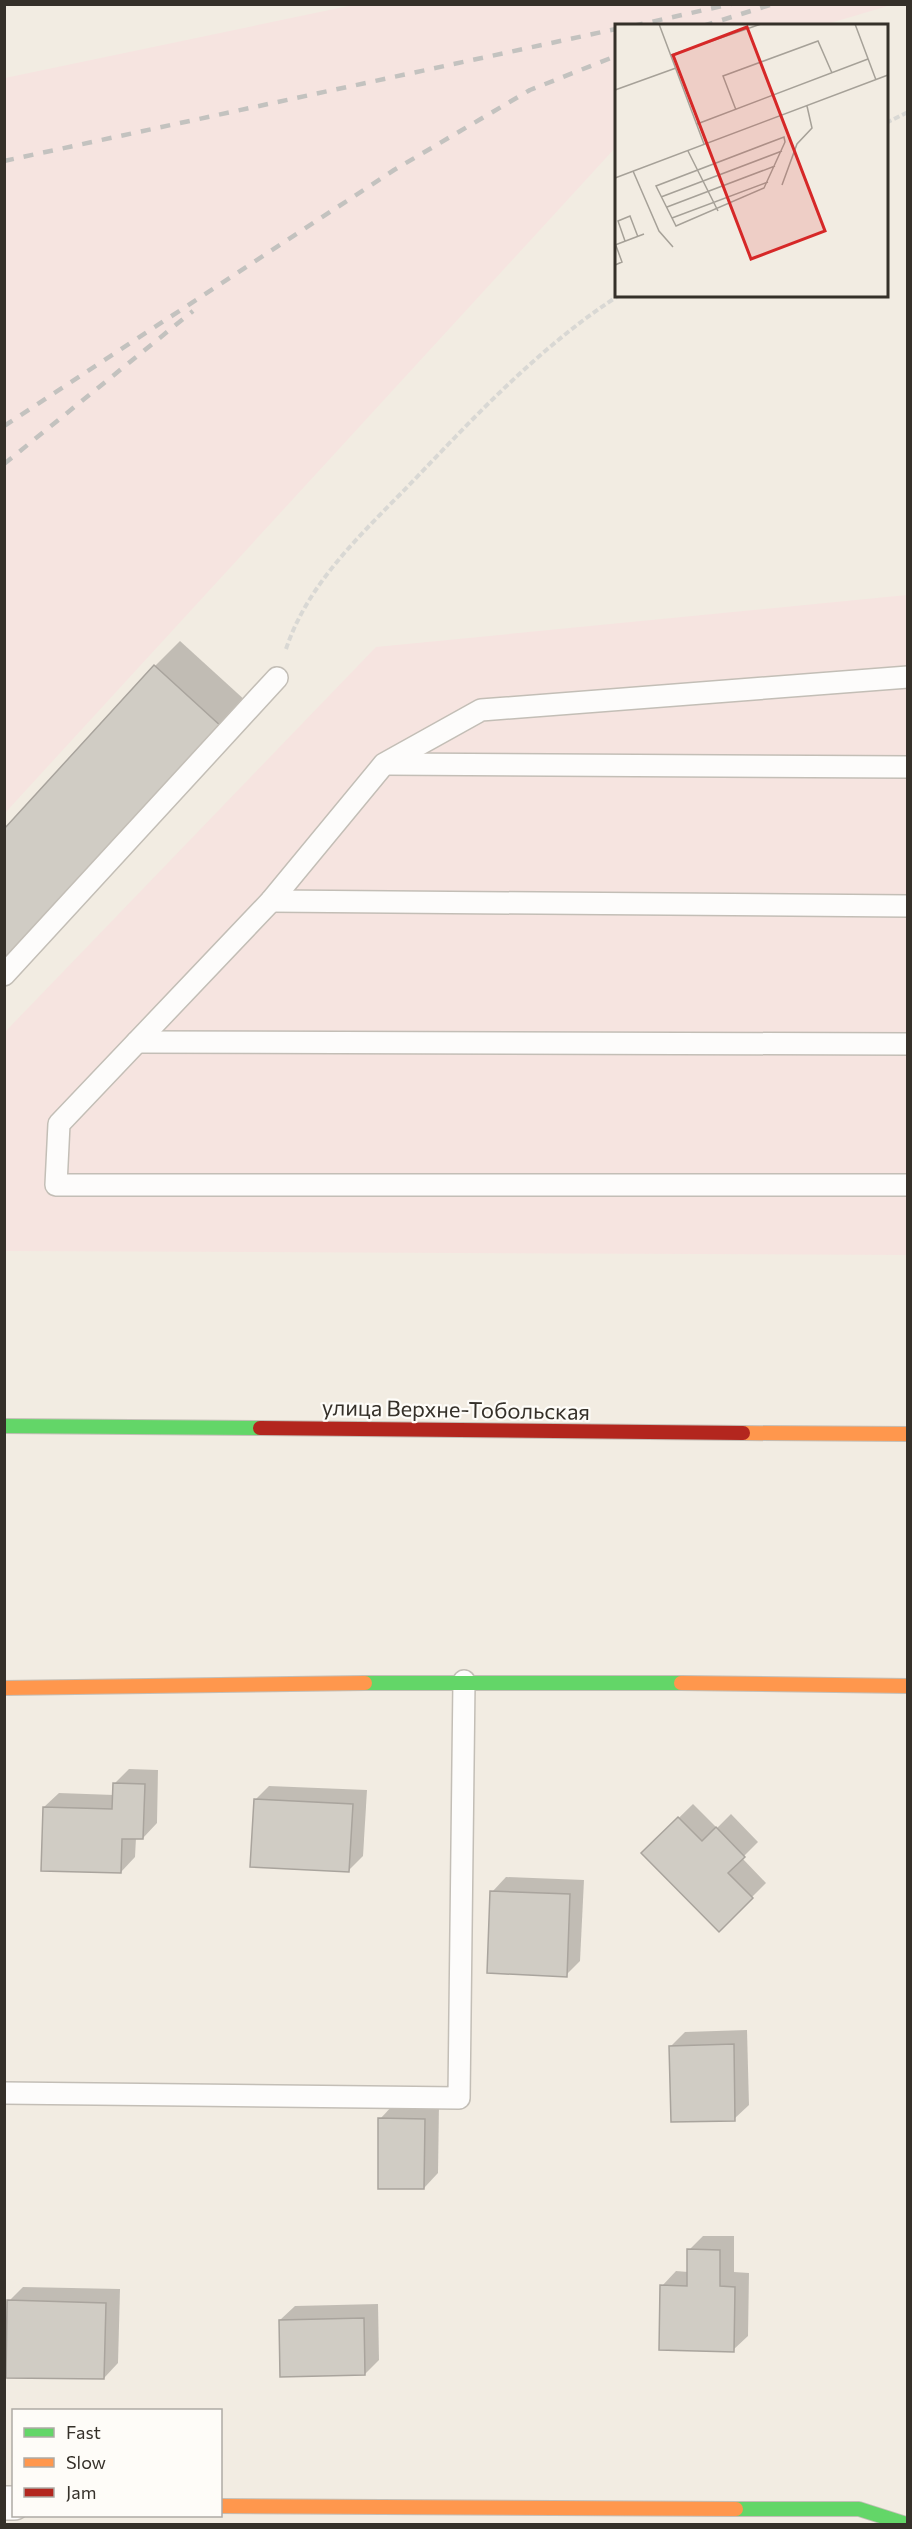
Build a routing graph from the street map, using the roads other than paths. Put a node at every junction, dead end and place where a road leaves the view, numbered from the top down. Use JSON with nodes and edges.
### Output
{"nodes":[{"id":1,"x":908,"y":677,"type":"edge"},
{"id":2,"x":277,"y":678,"type":"road end"},
{"id":3,"x":384,"y":764,"type":"junction"},
{"id":4,"x":908,"y":767,"type":"edge"},
{"id":5,"x":271,"y":901,"type":"junction"},
{"id":6,"x":908,"y":906,"type":"edge"},
{"id":7,"x":4,"y":975,"type":"edge"},
{"id":8,"x":136,"y":1042,"type":"junction"},
{"id":9,"x":908,"y":1044,"type":"edge"},
{"id":10,"x":908,"y":1185,"type":"edge"},
{"id":11,"x":4,"y":1426,"type":"edge"},
{"id":12,"x":908,"y":1434,"type":"edge"},
{"id":13,"x":464,"y":1681,"type":"junction"},
{"id":14,"x":908,"y":1686,"type":"edge"},
{"id":15,"x":4,"y":1688,"type":"edge"},
{"id":16,"x":4,"y":2093,"type":"edge"},
{"id":17,"x":222,"y":2506,"type":"edge"},
{"id":18,"x":906,"y":2524,"type":"edge"}],
"edges":[{"from":1,"to":3,"type":"lane"},
{"from":2,"to":7,"type":"lane"},
{"from":3,"to":4,"type":"lane"},
{"from":3,"to":5,"type":"lane"},
{"from":5,"to":6,"type":"lane"},
{"from":5,"to":8,"type":"lane"},
{"from":8,"to":9,"type":"lane"},
{"from":8,"to":10,"type":"lane"},
{"from":11,"to":12,"type":"street","name":"улица Верхне-Тобольская"},
{"from":13,"to":14,"type":"street"},
{"from":13,"to":15,"type":"street"},
{"from":13,"to":16,"type":"lane"},
{"from":17,"to":18,"type":"street"}]}
